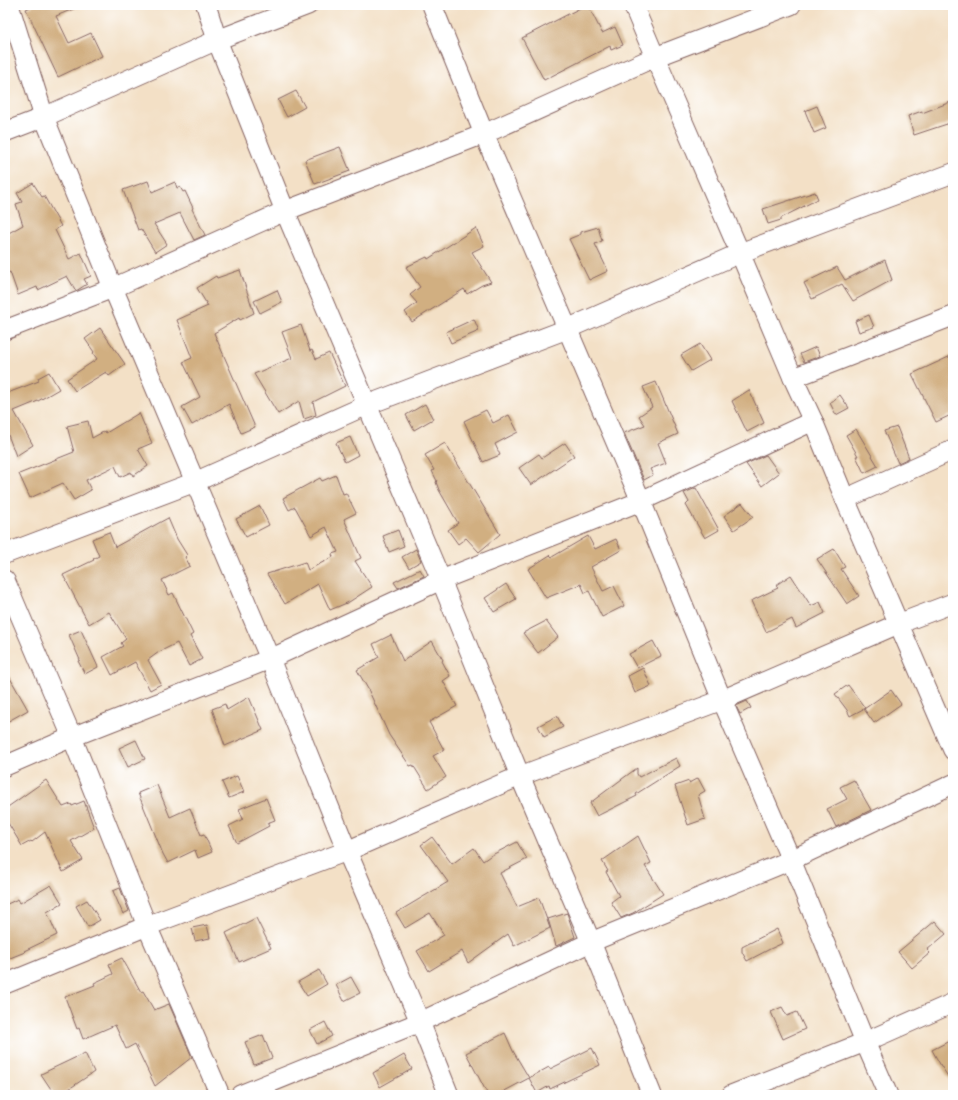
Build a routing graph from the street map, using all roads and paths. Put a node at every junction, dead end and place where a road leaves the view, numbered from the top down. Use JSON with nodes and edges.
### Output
{"nodes":[{"id":1,"x":8,"y":5,"type":"edge"},
{"id":2,"x":206,"y":5,"type":"edge"},
{"id":3,"x":308,"y":5,"type":"edge"},
{"id":4,"x":432,"y":5,"type":"edge"},
{"id":5,"x":633,"y":5,"type":"edge"},
{"id":6,"x":791,"y":5,"type":"edge"},
{"id":7,"x":217,"y":40,"type":"junction"},
{"id":8,"x":655,"y":57,"type":"junction"},
{"id":9,"x":44,"y":117,"type":"junction"},
{"id":10,"x":5,"y":132,"type":"edge"},
{"id":11,"x":484,"y":134,"type":"junction"},
{"id":12,"x":953,"y":173,"type":"edge"},
{"id":13,"x":285,"y":211,"type":"junction"},
{"id":14,"x":740,"y":253,"type":"junction"},
{"id":15,"x":113,"y":288,"type":"junction"},
{"id":16,"x":953,"y":316,"type":"edge"},
{"id":17,"x":568,"y":329,"type":"junction"},
{"id":18,"x":5,"y":330,"type":"edge"},
{"id":19,"x":793,"y":378,"type":"junction"},
{"id":20,"x":367,"y":405,"type":"junction"},
{"id":21,"x":813,"y":421,"type":"junction"},
{"id":22,"x":953,"y":450,"type":"edge"},
{"id":23,"x":195,"y":482,"type":"junction"},
{"id":24,"x":845,"y":499,"type":"junction"},
{"id":25,"x":641,"y":501,"type":"junction"},
{"id":26,"x":5,"y":554,"type":"edge"},
{"id":27,"x":5,"y":580,"type":"edge"},
{"id":28,"x":441,"y":580,"type":"junction"},
{"id":29,"x":953,"y":603,"type":"edge"},
{"id":30,"x":898,"y":624,"type":"junction"},
{"id":31,"x":270,"y":659,"type":"junction"},
{"id":32,"x":722,"y":700,"type":"junction"},
{"id":33,"x":72,"y":737,"type":"junction"},
{"id":34,"x":953,"y":750,"type":"edge"},
{"id":35,"x":5,"y":766,"type":"edge"},
{"id":36,"x":520,"y":776,"type":"junction"},
{"id":37,"x":953,"y":784,"type":"edge"},
{"id":38,"x":347,"y":852,"type":"junction"},
{"id":39,"x":791,"y":860,"type":"junction"},
{"id":40,"x":147,"y":926,"type":"junction"},
{"id":41,"x":591,"y":942,"type":"junction"},
{"id":42,"x":5,"y":984,"type":"edge"},
{"id":43,"x":953,"y":1003,"type":"edge"},
{"id":44,"x":420,"y":1022,"type":"junction"},
{"id":45,"x":865,"y":1042,"type":"junction"},
{"id":46,"x":220,"y":1095,"type":"edge"},
{"id":47,"x":240,"y":1095,"type":"edge"},
{"id":48,"x":449,"y":1095,"type":"edge"},
{"id":49,"x":652,"y":1095,"type":"edge"},
{"id":50,"x":731,"y":1095,"type":"edge"},
{"id":51,"x":888,"y":1095,"type":"edge"}],
"edges":[{"from":1,"to":9,"type":"street"},
{"from":2,"to":7,"type":"street"},
{"from":3,"to":7,"type":"street"},
{"from":4,"to":11,"type":"street"},
{"from":5,"to":8,"type":"street"},
{"from":6,"to":8,"type":"street"},
{"from":7,"to":9,"type":"street"},
{"from":7,"to":13,"type":"street"},
{"from":8,"to":11,"type":"street"},
{"from":8,"to":14,"type":"street"},
{"from":9,"to":10,"type":"street"},
{"from":9,"to":15,"type":"street"},
{"from":11,"to":13,"type":"street"},
{"from":11,"to":17,"type":"street"},
{"from":12,"to":14,"type":"street"},
{"from":13,"to":15,"type":"street"},
{"from":13,"to":20,"type":"street"},
{"from":14,"to":17,"type":"street"},
{"from":14,"to":19,"type":"street"},
{"from":15,"to":18,"type":"street"},
{"from":15,"to":23,"type":"street"},
{"from":16,"to":19,"type":"street"},
{"from":17,"to":20,"type":"street"},
{"from":17,"to":25,"type":"street"},
{"from":19,"to":21,"type":"street"},
{"from":20,"to":23,"type":"street"},
{"from":20,"to":28,"type":"street"},
{"from":21,"to":24,"type":"street"},
{"from":21,"to":25,"type":"street"},
{"from":22,"to":24,"type":"street"},
{"from":23,"to":26,"type":"street"},
{"from":23,"to":31,"type":"street"},
{"from":24,"to":30,"type":"street"},
{"from":25,"to":28,"type":"street"},
{"from":25,"to":32,"type":"street"},
{"from":27,"to":33,"type":"street"},
{"from":28,"to":31,"type":"street"},
{"from":28,"to":36,"type":"street"},
{"from":29,"to":30,"type":"street"},
{"from":30,"to":32,"type":"street"},
{"from":30,"to":34,"type":"street"},
{"from":31,"to":33,"type":"street"},
{"from":31,"to":38,"type":"street"},
{"from":32,"to":36,"type":"street"},
{"from":32,"to":39,"type":"street"},
{"from":33,"to":35,"type":"street"},
{"from":33,"to":40,"type":"street"},
{"from":36,"to":38,"type":"street"},
{"from":36,"to":41,"type":"street"},
{"from":37,"to":39,"type":"street"},
{"from":38,"to":40,"type":"street"},
{"from":38,"to":44,"type":"street"},
{"from":39,"to":41,"type":"street"},
{"from":39,"to":45,"type":"street"},
{"from":40,"to":42,"type":"street"},
{"from":40,"to":46,"type":"street"},
{"from":41,"to":44,"type":"street"},
{"from":41,"to":49,"type":"street"},
{"from":43,"to":45,"type":"street"},
{"from":44,"to":47,"type":"street"},
{"from":44,"to":48,"type":"street"},
{"from":45,"to":50,"type":"street"},
{"from":45,"to":51,"type":"street"}]}
